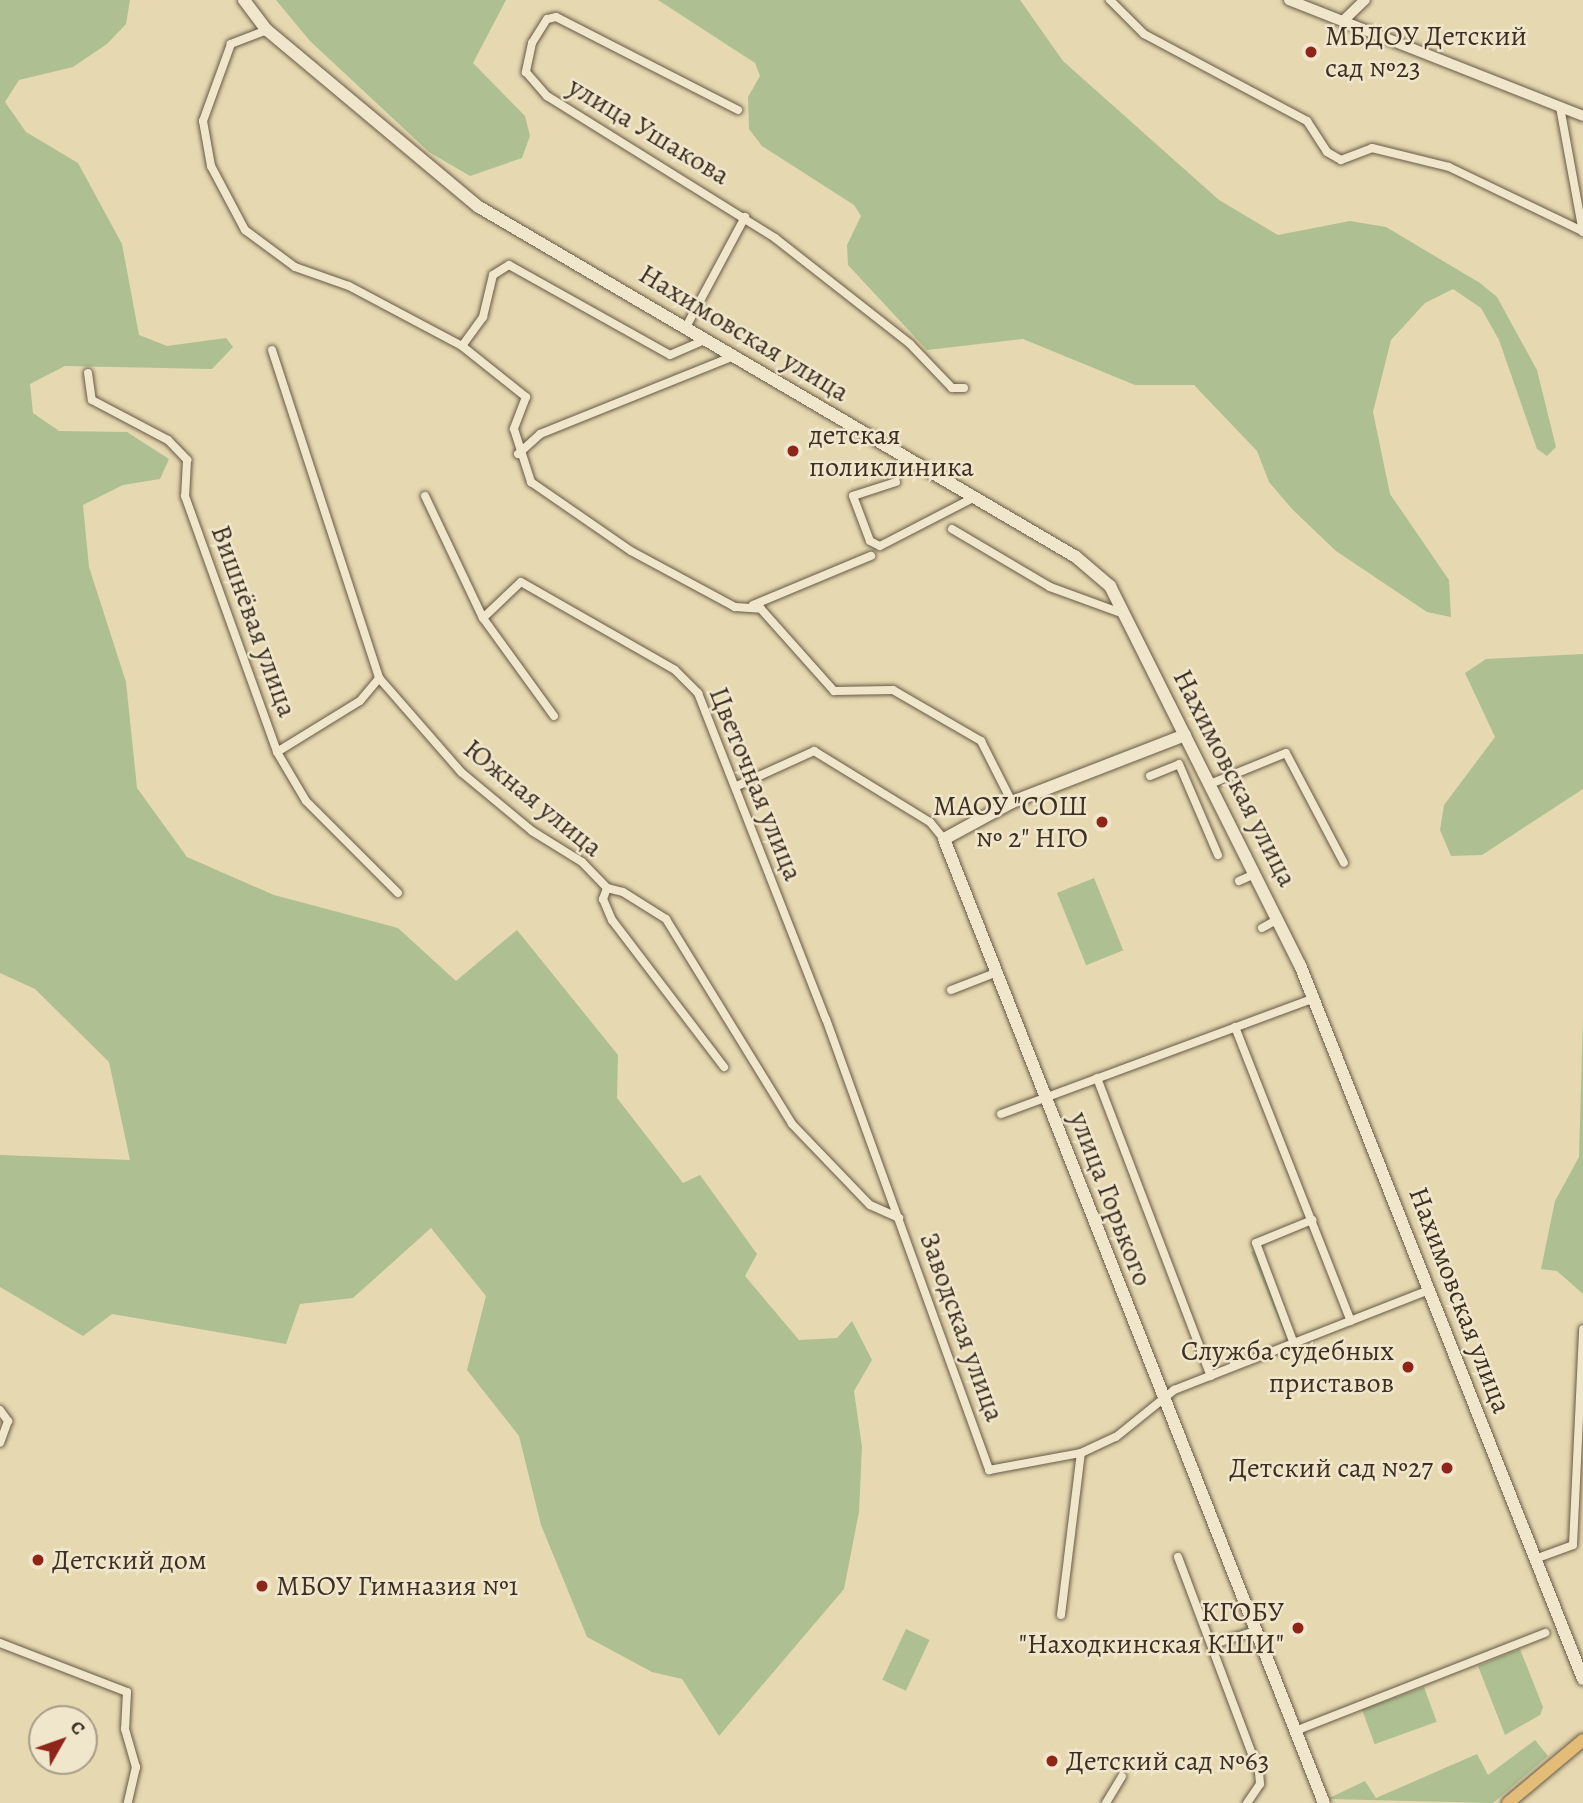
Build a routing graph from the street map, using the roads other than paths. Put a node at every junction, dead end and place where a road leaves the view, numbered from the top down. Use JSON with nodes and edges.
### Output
{"nodes":[{"id":1,"x":244,"y":0,"type":"edge"},
{"id":2,"x":1110,"y":0,"type":"edge"},
{"id":3,"x":1289,"y":0,"type":"edge"},
{"id":4,"x":1365,"y":0,"type":"edge"},
{"id":5,"x":1344,"y":20,"type":"junction"},
{"id":6,"x":267,"y":30,"type":"junction"},
{"id":7,"x":1560,"y":107,"type":"junction"},
{"id":8,"x":737,"y":110,"type":"dead end"},
{"id":9,"x":1583,"y":116,"type":"edge"},
{"id":10,"x":745,"y":217,"type":"junction"},
{"id":11,"x":1583,"y":232,"type":"edge"},
{"id":12,"x":685,"y":327,"type":"junction"},
{"id":13,"x":708,"y":339,"type":"junction"},
{"id":14,"x":462,"y":346,"type":"junction"},
{"id":15,"x":272,"y":350,"type":"dead end"},
{"id":16,"x":735,"y":356,"type":"junction"},
{"id":17,"x":88,"y":373,"type":"dead end"},
{"id":18,"x":964,"y":388,"type":"dead end"},
{"id":19,"x":518,"y":454,"type":"junction"},
{"id":20,"x":896,"y":482,"type":"dead end"},
{"id":21,"x":425,"y":496,"type":"dead end"},
{"id":22,"x":975,"y":497,"type":"junction"},
{"id":23,"x":951,"y":529,"type":"dead end"},
{"id":24,"x":872,"y":556,"type":"dead end"},
{"id":25,"x":753,"y":605,"type":"junction"},
{"id":26,"x":1126,"y":615,"type":"junction"},
{"id":27,"x":483,"y":618,"type":"junction"},
{"id":28,"x":379,"y":678,"type":"junction"},
{"id":29,"x":554,"y":716,"type":"dead end"},
{"id":30,"x":1185,"y":735,"type":"junction"},
{"id":31,"x":277,"y":752,"type":"junction"},
{"id":32,"x":1150,"y":776,"type":"dead end"},
{"id":33,"x":1210,"y":784,"type":"junction"},
{"id":34,"x":737,"y":786,"type":"junction"},
{"id":35,"x":1012,"y":802,"type":"junction"},
{"id":36,"x":944,"y":839,"type":"junction"},
{"id":37,"x":1219,"y":855,"type":"dead end"},
{"id":38,"x":1345,"y":863,"type":"dead end"},
{"id":39,"x":1255,"y":874,"type":"junction"},
{"id":40,"x":1239,"y":881,"type":"dead end"},
{"id":41,"x":607,"y":888,"type":"junction"},
{"id":42,"x":398,"y":893,"type":"dead end"},
{"id":43,"x":1278,"y":919,"type":"junction"},
{"id":44,"x":1262,"y":928,"type":"dead end"},
{"id":45,"x":995,"y":973,"type":"junction"},
{"id":46,"x":951,"y":990,"type":"dead end"},
{"id":47,"x":1314,"y":998,"type":"junction"},
{"id":48,"x":826,"y":1019,"type":"joint"},
{"id":49,"x":1236,"y":1027,"type":"junction"},
{"id":50,"x":724,"y":1067,"type":"dead end"},
{"id":51,"x":1097,"y":1079,"type":"junction"},
{"id":52,"x":1046,"y":1098,"type":"junction"},
{"id":53,"x":1001,"y":1114,"type":"dead end"},
{"id":54,"x":898,"y":1218,"type":"junction"},
{"id":55,"x":1312,"y":1220,"type":"junction"},
{"id":56,"x":1429,"y":1290,"type":"junction"},
{"id":57,"x":1351,"y":1321,"type":"junction"},
{"id":58,"x":1583,"y":1329,"type":"edge"},
{"id":59,"x":1294,"y":1344,"type":"junction"},
{"id":60,"x":1211,"y":1376,"type":"junction"},
{"id":61,"x":1161,"y":1397,"type":"junction"},
{"id":62,"x":0,"y":1410,"type":"edge"},
{"id":63,"x":0,"y":1443,"type":"edge"},
{"id":64,"x":1081,"y":1453,"type":"junction"},
{"id":65,"x":1178,"y":1557,"type":"dead end"},
{"id":66,"x":1535,"y":1559,"type":"junction"},
{"id":67,"x":1061,"y":1615,"type":"dead end"},
{"id":68,"x":1255,"y":1631,"type":"junction"},
{"id":69,"x":1545,"y":1633,"type":"dead end"},
{"id":70,"x":0,"y":1643,"type":"edge"},
{"id":71,"x":1214,"y":1644,"type":"junction"},
{"id":72,"x":1583,"y":1679,"type":"edge"},
{"id":73,"x":1295,"y":1731,"type":"junction"},
{"id":74,"x":1583,"y":1740,"type":"edge"},
{"id":75,"x":1122,"y":1776,"type":"dead end"},
{"id":76,"x":128,"y":1803,"type":"edge"},
{"id":77,"x":1106,"y":1803,"type":"edge"},
{"id":78,"x":1247,"y":1803,"type":"edge"},
{"id":79,"x":1324,"y":1803,"type":"edge"},
{"id":80,"x":1508,"y":1803,"type":"edge"}],
"edges":[{"from":1,"to":6,"type":"main road","name":"Нахимовская улица"},
{"from":2,"to":11,"type":"street"},
{"from":3,"to":5,"type":"street"},
{"from":4,"to":5,"type":"street"},
{"from":5,"to":7,"type":"street"},
{"from":6,"to":12,"type":"main road","name":"Нахимовская улица"},
{"from":6,"to":14,"type":"street"},
{"from":7,"to":9,"type":"street"},
{"from":7,"to":11,"type":"street"},
{"from":8,"to":10,"type":"street","name":"улица Ушакова"},
{"from":10,"to":12,"type":"street"},
{"from":10,"to":18,"type":"street","name":"улица Ушакова"},
{"from":12,"to":13,"type":"main road","name":"Нахимовская улица"},
{"from":13,"to":14,"type":"street"},
{"from":13,"to":16,"type":"main road","name":"Нахимовская улица"},
{"from":14,"to":19,"type":"street"},
{"from":15,"to":28,"type":"street","name":"Южная улица"},
{"from":16,"to":19,"type":"street"},
{"from":16,"to":22,"type":"main road","name":"Нахимовская улица"},
{"from":17,"to":31,"type":"street","name":"Вишнёвая улица"},
{"from":19,"to":25,"type":"street"},
{"from":20,"to":22,"type":"street"},
{"from":21,"to":27,"type":"street"},
{"from":22,"to":26,"type":"main road","name":"Нахимовская улица"},
{"from":23,"to":26,"type":"street"},
{"from":24,"to":25,"type":"street"},
{"from":25,"to":35,"type":"street"},
{"from":26,"to":30,"type":"main road","name":"Нахимовская улица"},
{"from":27,"to":29,"type":"street"},
{"from":27,"to":34,"type":"street","name":"Цветочная улица"},
{"from":28,"to":31,"type":"street"},
{"from":28,"to":41,"type":"street","name":"Южная улица"},
{"from":30,"to":33,"type":"main road","name":"Нахимовская улица"},
{"from":30,"to":35,"type":"main road"},
{"from":31,"to":42,"type":"street","name":"Вишнёвая улица"},
{"from":32,"to":37,"type":"street"},
{"from":33,"to":38,"type":"street"},
{"from":33,"to":39,"type":"main road","name":"Нахимовская улица"},
{"from":34,"to":36,"type":"street","name":"улица Горького"},
{"from":34,"to":48,"type":"street","name":"Цветочная улица"},
{"from":35,"to":36,"type":"main road"},
{"from":36,"to":45,"type":"main road","name":"улица Горького"},
{"from":39,"to":40,"type":"street"},
{"from":39,"to":43,"type":"main road","name":"Нахимовская улица"},
{"from":41,"to":50,"type":"street","name":"Южная улица"},
{"from":41,"to":54,"type":"street"},
{"from":43,"to":44,"type":"street"},
{"from":43,"to":47,"type":"main road","name":"Нахимовская улица"},
{"from":45,"to":46,"type":"street"},
{"from":45,"to":52,"type":"main road","name":"улица Горького"},
{"from":47,"to":49,"type":"street"},
{"from":47,"to":56,"type":"main road","name":"Нахимовская улица"},
{"from":48,"to":54,"type":"street","name":"Заводская улица"},
{"from":49,"to":51,"type":"street"},
{"from":49,"to":55,"type":"street"},
{"from":51,"to":52,"type":"street"},
{"from":51,"to":60,"type":"street"},
{"from":52,"to":53,"type":"street"},
{"from":52,"to":61,"type":"main road","name":"улица Горького"},
{"from":54,"to":64,"type":"street","name":"Заводская улица"},
{"from":55,"to":57,"type":"street"},
{"from":55,"to":59,"type":"street"},
{"from":56,"to":57,"type":"street","name":"Заводская улица"},
{"from":56,"to":66,"type":"main road","name":"Нахимовская улица"},
{"from":57,"to":59,"type":"street","name":"Заводская улица"},
{"from":58,"to":66,"type":"street"},
{"from":59,"to":60,"type":"street","name":"Заводская улица"},
{"from":60,"to":61,"type":"street","name":"Заводская улица"},
{"from":61,"to":64,"type":"street","name":"Заводская улица"},
{"from":61,"to":68,"type":"main road","name":"улица Горького"},
{"from":62,"to":63,"type":"street"},
{"from":64,"to":67,"type":"street"},
{"from":65,"to":71,"type":"street"},
{"from":66,"to":72,"type":"main road","name":"Нахимовская улица"},
{"from":68,"to":71,"type":"street"},
{"from":68,"to":73,"type":"main road","name":"улица Горького"},
{"from":69,"to":73,"type":"street"},
{"from":70,"to":76,"type":"street"},
{"from":71,"to":78,"type":"street"},
{"from":73,"to":79,"type":"main road","name":"улица Горького"},
{"from":74,"to":80,"type":"main road"},
{"from":75,"to":77,"type":"street"}]}
